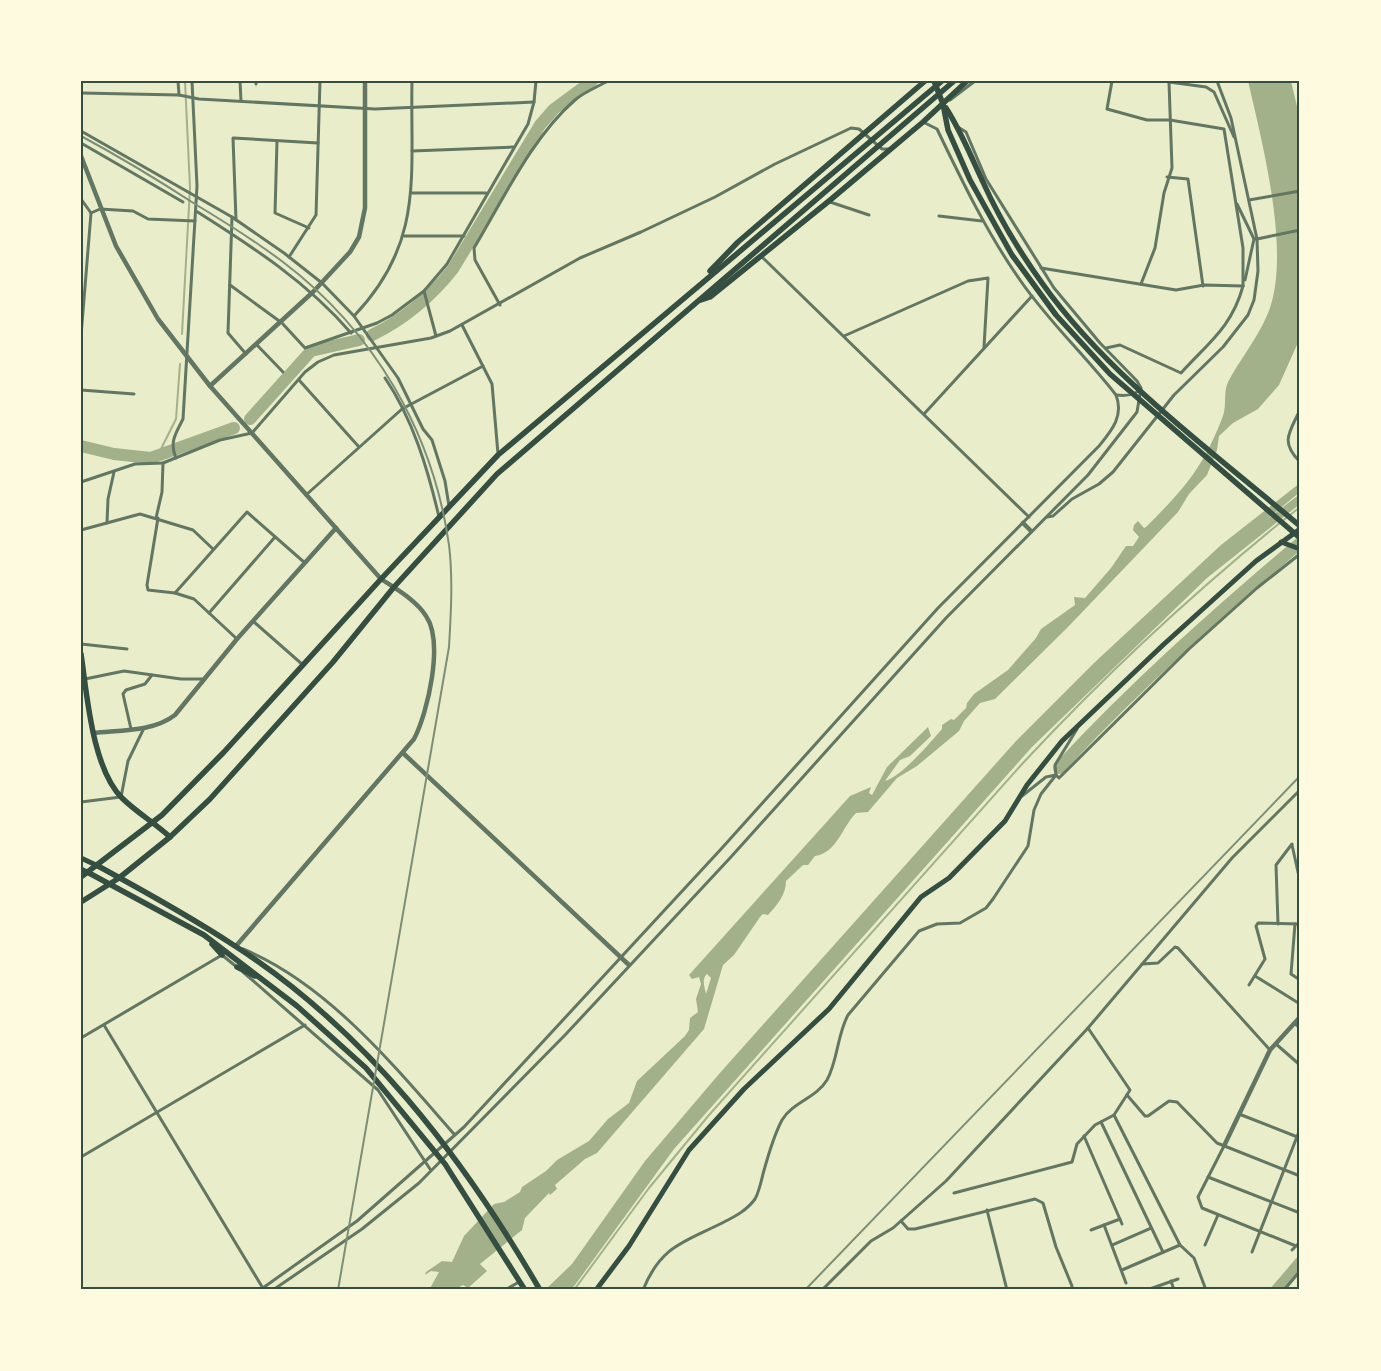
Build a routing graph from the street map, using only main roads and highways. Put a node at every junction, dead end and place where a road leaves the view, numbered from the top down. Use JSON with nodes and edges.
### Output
{"nodes":[{"id":1,"x":926,"y":81,"type":"edge"},
{"id":2,"x":934,"y":81,"type":"edge"},
{"id":3,"x":942,"y":81,"type":"edge"},
{"id":4,"x":954,"y":81,"type":"edge"},
{"id":5,"x":967,"y":81,"type":"edge"},
{"id":6,"x":943,"y":104,"type":"junction"},
{"id":7,"x":689,"y":292,"type":"junction"},
{"id":8,"x":696,"y":302,"type":"junction"},
{"id":9,"x":1300,"y":527,"type":"edge"},
{"id":10,"x":1300,"y":538,"type":"edge"},
{"id":11,"x":1283,"y":543,"type":"junction"},
{"id":12,"x":1300,"y":549,"type":"edge"},
{"id":13,"x":81,"y":654,"type":"edge"},
{"id":14,"x":84,"y":680,"type":"edge"},
{"id":15,"x":154,"y":822,"type":"junction"},
{"id":16,"x":170,"y":836,"type":"junction"},
{"id":17,"x":81,"y":858,"type":"edge"},
{"id":18,"x":98,"y":866,"type":"junction"},
{"id":19,"x":81,"y":869,"type":"edge"},
{"id":20,"x":89,"y":872,"type":"junction"},
{"id":21,"x":81,"y":877,"type":"edge"},
{"id":22,"x":119,"y":878,"type":"junction"},
{"id":23,"x":109,"y":884,"type":"junction"},
{"id":24,"x":81,"y":902,"type":"edge"},
{"id":25,"x":204,"y":934,"type":"junction"},
{"id":26,"x":222,"y":955,"type":"road end"},
{"id":27,"x":237,"y":967,"type":"road end"},
{"id":28,"x":266,"y":981,"type":"junction"},
{"id":29,"x":525,"y":1290,"type":"edge"},
{"id":30,"x":540,"y":1290,"type":"edge"},
{"id":31,"x":596,"y":1290,"type":"edge"}],
"edges":[{"from":1,"to":7,"type":"main road"},
{"from":2,"to":6,"type":"main road"},
{"from":3,"to":7,"type":"main road"},
{"from":4,"to":8,"type":"main road"},
{"from":5,"to":6,"type":"main road"},
{"from":6,"to":8,"type":"main road"},
{"from":6,"to":9,"type":"main road"},
{"from":6,"to":10,"type":"main road"},
{"from":7,"to":15,"type":"main road"},
{"from":8,"to":16,"type":"main road"},
{"from":9,"to":11,"type":"main road"},
{"from":11,"to":12,"type":"main road"},
{"from":11,"to":31,"type":"main road"},
{"from":13,"to":14,"type":"main road"},
{"from":14,"to":15,"type":"main road"},
{"from":15,"to":16,"type":"main road"},
{"from":15,"to":18,"type":"main road"},
{"from":16,"to":22,"type":"main road"},
{"from":17,"to":18,"type":"main road"},
{"from":18,"to":20,"type":"main road"},
{"from":18,"to":22,"type":"main road"},
{"from":19,"to":20,"type":"main road"},
{"from":20,"to":21,"type":"main road"},
{"from":20,"to":23,"type":"main road"},
{"from":22,"to":23,"type":"main road"},
{"from":22,"to":30,"type":"main road"},
{"from":23,"to":24,"type":"main road"},
{"from":23,"to":25,"type":"main road"},
{"from":25,"to":26,"type":"main road"},
{"from":25,"to":28,"type":"main road"},
{"from":27,"to":28,"type":"main road"},
{"from":28,"to":29,"type":"main road"}]}
